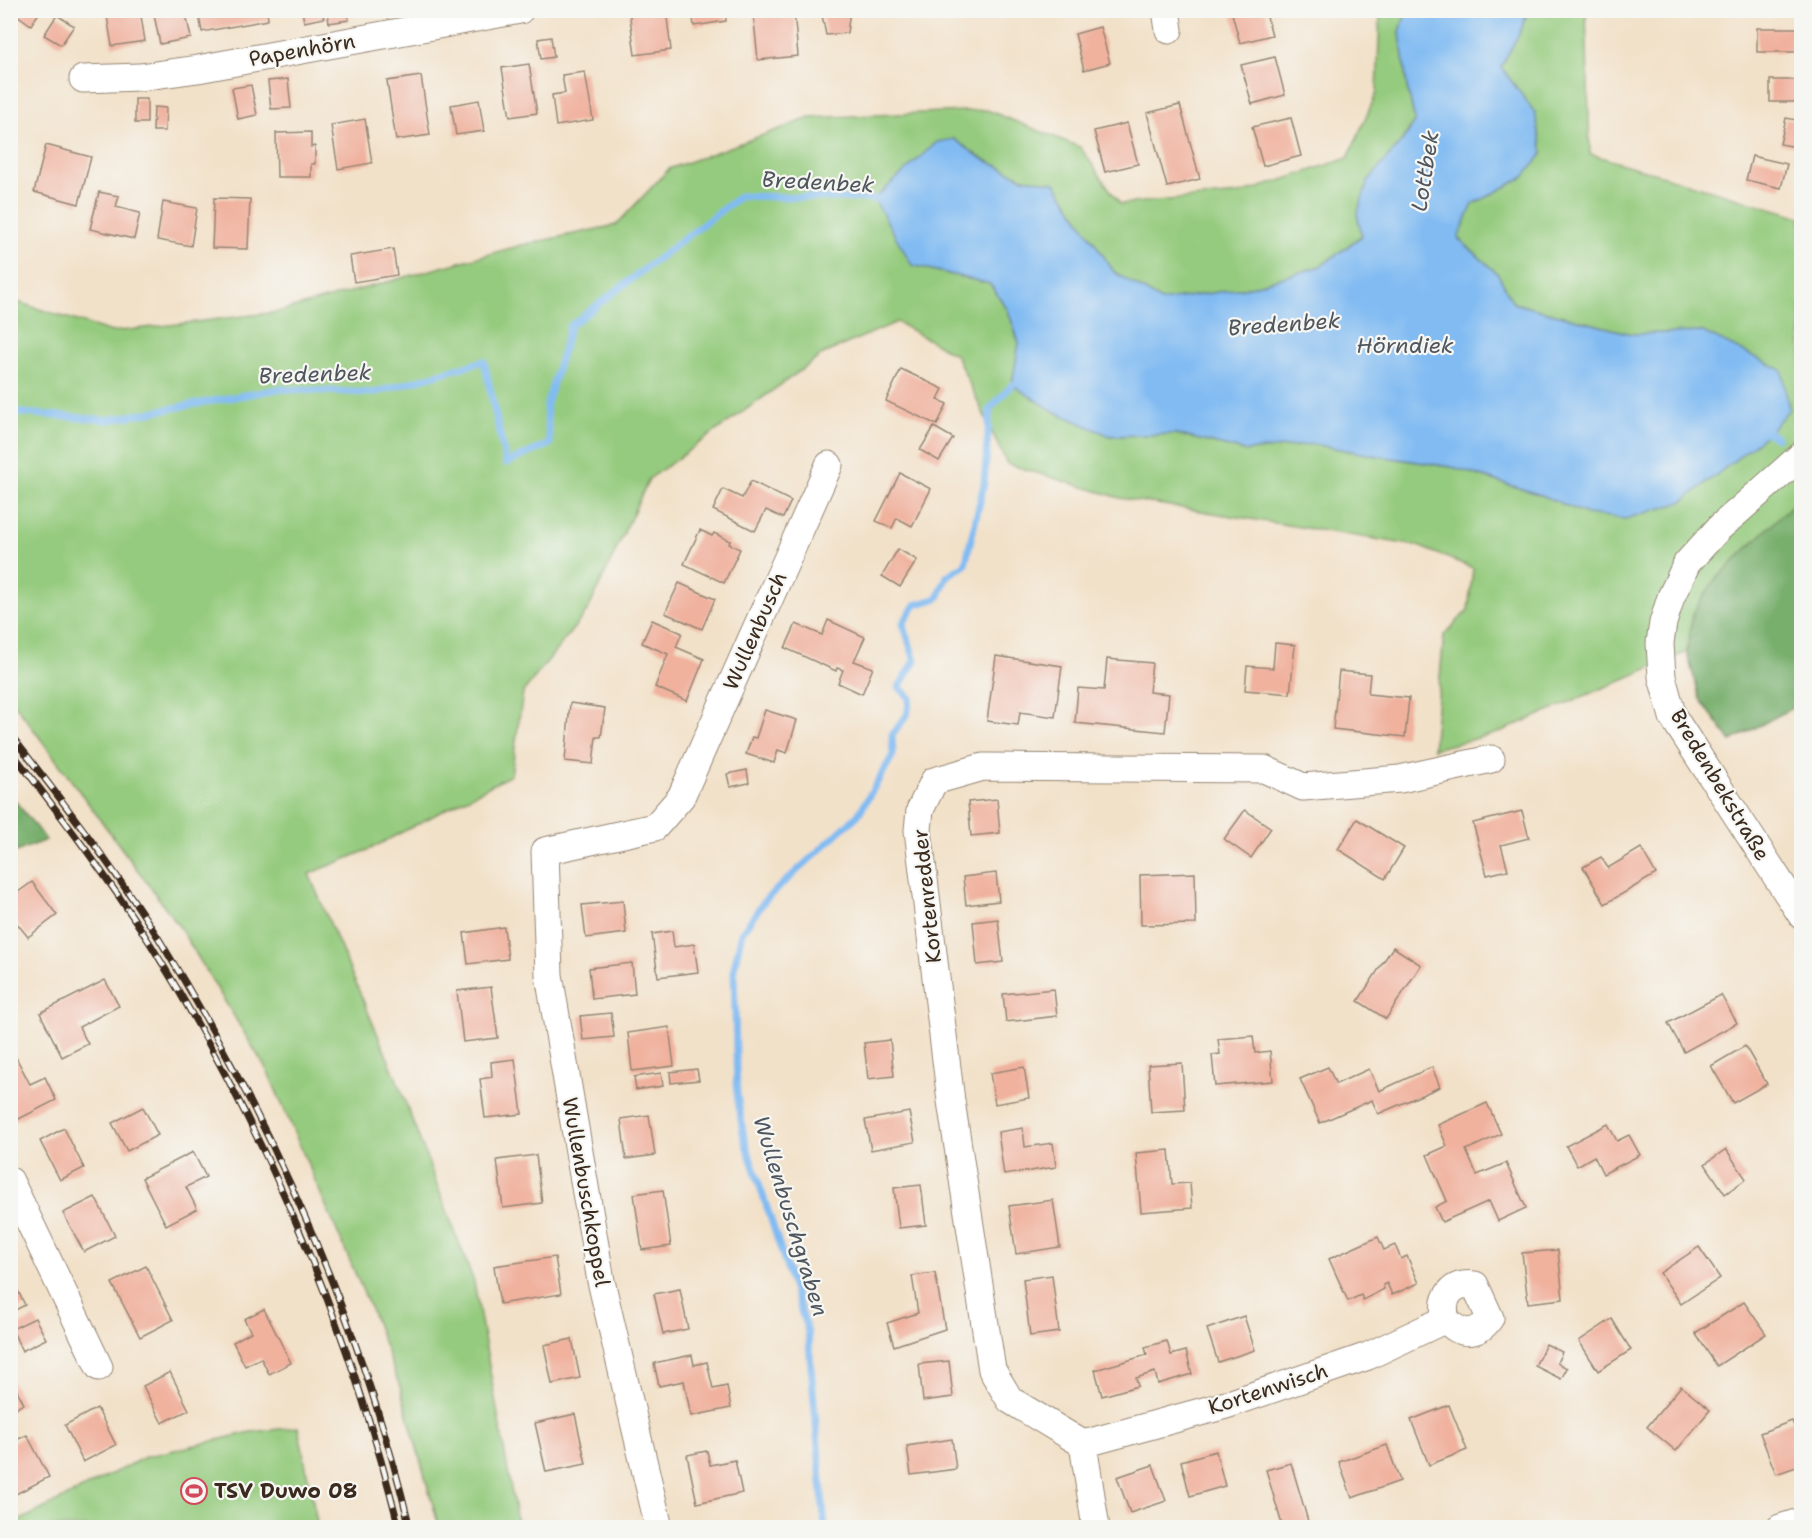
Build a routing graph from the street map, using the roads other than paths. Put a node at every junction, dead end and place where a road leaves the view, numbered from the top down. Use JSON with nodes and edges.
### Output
{"nodes":[{"id":1,"x":520,"y":10,"type":"edge"},
{"id":2,"x":83,"y":79,"type":"dead end"},
{"id":3,"x":1802,"y":455,"type":"edge"},
{"id":4,"x":829,"y":465,"type":"dead end"},
{"id":5,"x":1491,"y":759,"type":"dead end"},
{"id":6,"x":545,"y":852,"type":"joint"},
{"id":7,"x":1802,"y":916,"type":"edge"},
{"id":8,"x":10,"y":1182,"type":"edge"},
{"id":9,"x":1446,"y":1319,"type":"dead end"},
{"id":10,"x":99,"y":1367,"type":"dead end"},
{"id":11,"x":1083,"y":1444,"type":"junction"},
{"id":12,"x":1802,"y":1521,"type":"edge"},
{"id":13,"x":659,"y":1527,"type":"edge"},
{"id":14,"x":1096,"y":1527,"type":"edge"},
{"id":15,"x":1780,"y":1527,"type":"edge"}],
"edges":[{"from":1,"to":2,"type":"street","name":"Papenhörn"},
{"from":3,"to":7,"type":"street","name":"Bredenbekstraße"},
{"from":4,"to":6,"type":"street","name":"Wullenbusch"},
{"from":5,"to":11,"type":"street","name":"Kortenredder"},
{"from":6,"to":13,"type":"street","name":"Wullenbuschkoppel"},
{"from":8,"to":10,"type":"street"},
{"from":9,"to":11,"type":"street","name":"Kortenwisch"},
{"from":11,"to":14,"type":"street"},
{"from":12,"to":15,"type":"street"}]}
